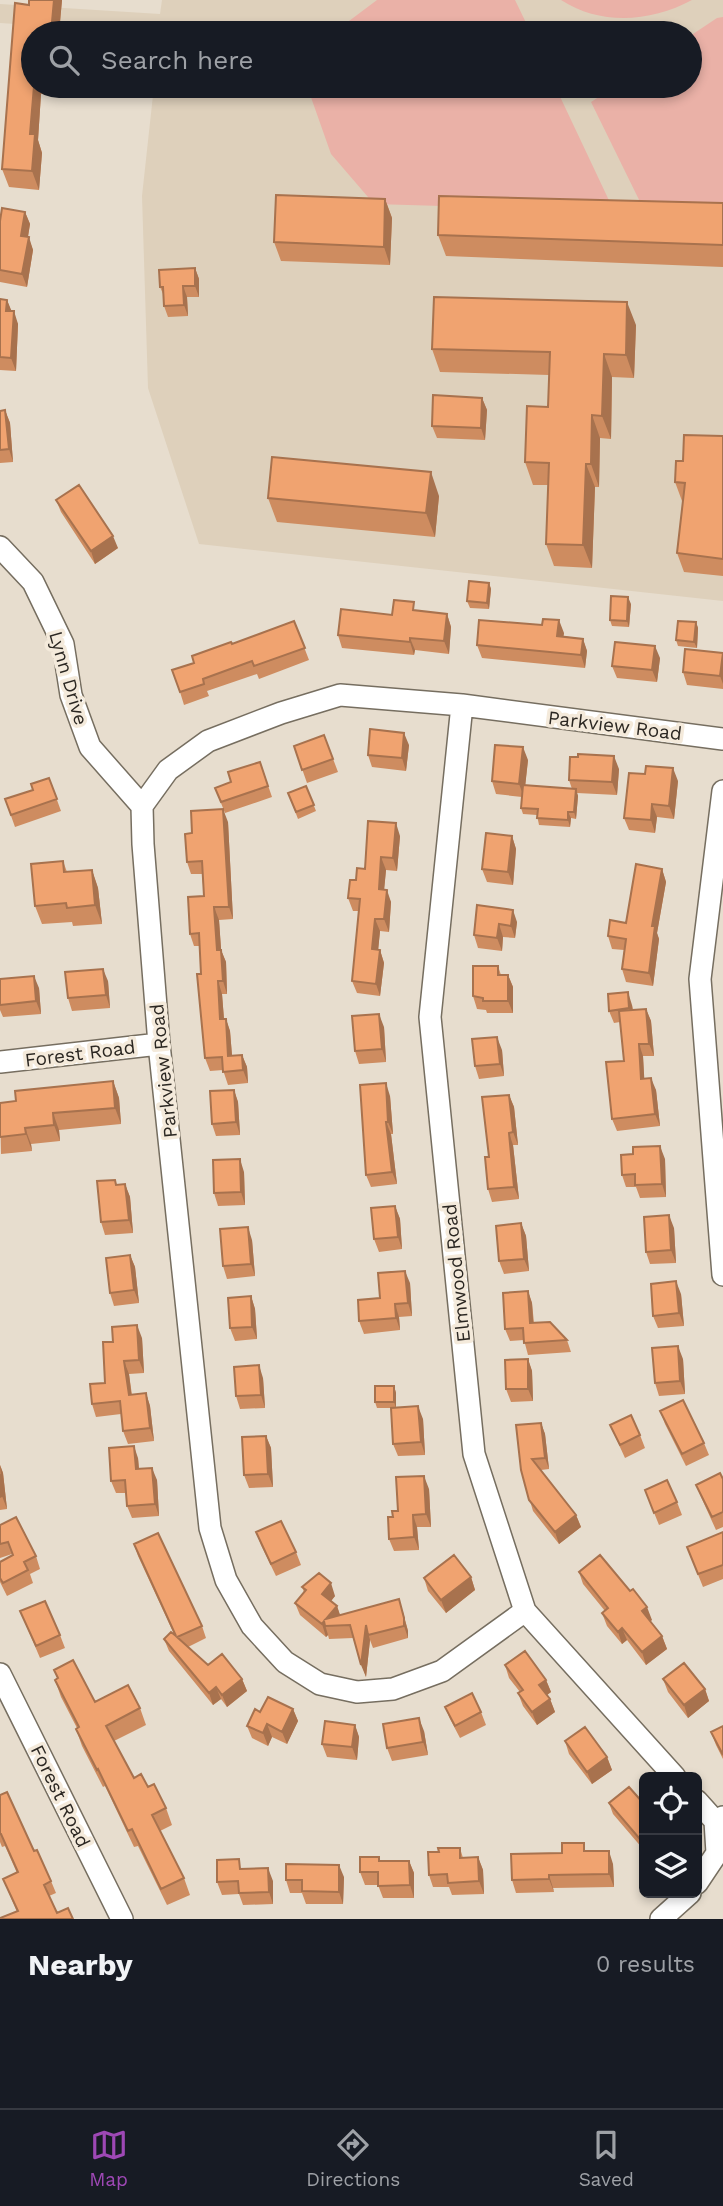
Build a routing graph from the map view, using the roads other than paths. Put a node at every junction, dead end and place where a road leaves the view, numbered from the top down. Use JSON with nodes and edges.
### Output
{"nodes":[{"id":1,"x":0,"y":547,"type":"edge"},
{"id":2,"x":462,"y":705,"type":"junction"},
{"id":3,"x":723,"y":739,"type":"edge"},
{"id":4,"x":723,"y":791,"type":"edge"},
{"id":5,"x":142,"y":806,"type":"junction"},
{"id":6,"x":159,"y":1044,"type":"junction"},
{"id":7,"x":0,"y":1062,"type":"edge"},
{"id":8,"x":723,"y":1275,"type":"edge"},
{"id":9,"x":525,"y":1611,"type":"junction"},
{"id":10,"x":0,"y":1674,"type":"edge"},
{"id":11,"x":670,"y":1772,"type":"edge"},
{"id":12,"x":702,"y":1805,"type":"edge"},
{"id":13,"x":719,"y":1819,"type":"edge"},
{"id":14,"x":702,"y":1876,"type":"edge"},
{"id":15,"x":684,"y":1898,"type":"edge"},
{"id":16,"x":122,"y":1919,"type":"edge"},
{"id":17,"x":661,"y":1919,"type":"edge"}],
"edges":[{"from":1,"to":5,"type":"street","name":"Lynn Drive"},
{"from":2,"to":3,"type":"street","name":"Parkview Road"},
{"from":2,"to":5,"type":"street","name":"Parkview Road"},
{"from":2,"to":9,"type":"street","name":"Elmwood Road"},
{"from":4,"to":8,"type":"street"},
{"from":5,"to":6,"type":"street","name":"Parkview Road"},
{"from":6,"to":7,"type":"street","name":"Forest Road"},
{"from":6,"to":9,"type":"street","name":"Parkview Road"},
{"from":9,"to":11,"type":"street","name":"Elmwood Road"},
{"from":10,"to":16,"type":"street","name":"Forest Road"},
{"from":12,"to":13,"type":"street"},
{"from":13,"to":14,"type":"street"},
{"from":15,"to":17,"type":"street"}]}
